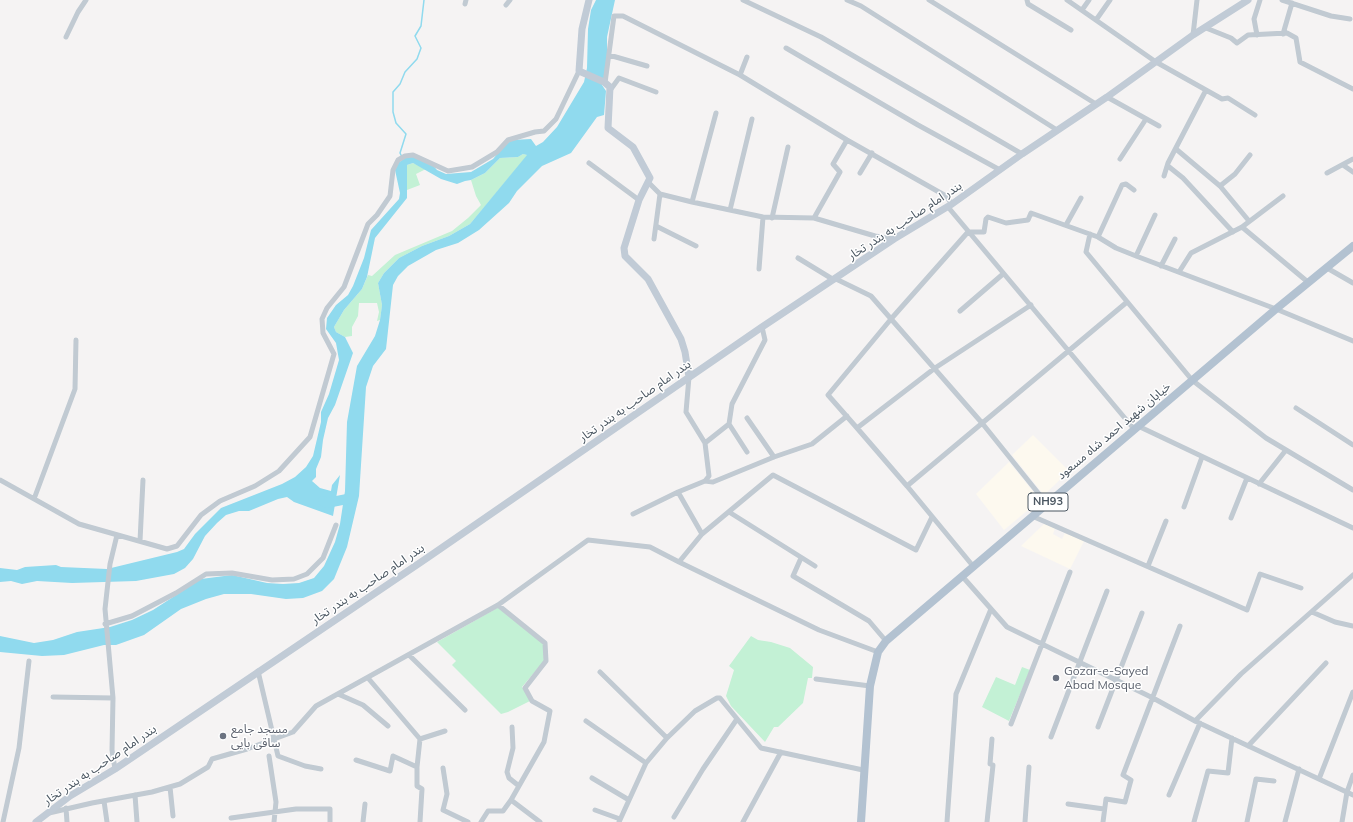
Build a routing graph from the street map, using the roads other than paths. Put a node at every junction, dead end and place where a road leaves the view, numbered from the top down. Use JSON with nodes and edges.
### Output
{"nodes":[{"id":1,"x":86,"y":0,"type":"edge"},
{"id":2,"x":510,"y":0,"type":"edge"},
{"id":3,"x":589,"y":0,"type":"edge"},
{"id":4,"x":743,"y":0,"type":"edge"},
{"id":5,"x":847,"y":0,"type":"edge"},
{"id":6,"x":929,"y":0,"type":"edge"},
{"id":7,"x":1027,"y":0,"type":"edge"},
{"id":8,"x":1067,"y":0,"type":"edge"},
{"id":9,"x":1089,"y":0,"type":"edge"},
{"id":10,"x":1110,"y":0,"type":"edge"},
{"id":11,"x":1197,"y":0,"type":"edge"},
{"id":12,"x":1248,"y":0,"type":"edge"},
{"id":13,"x":1260,"y":0,"type":"edge"},
{"id":14,"x":1282,"y":0,"type":"edge"},
{"id":15,"x":1292,"y":3,"type":"junction"},
{"id":16,"x":506,"y":6,"type":"dead end"},
{"id":17,"x":1082,"y":10,"type":"junction"},
{"id":18,"x":1350,"y":19,"type":"dead end"},
{"id":19,"x":1096,"y":20,"type":"junction"},
{"id":20,"x":1206,"y":28,"type":"junction"},
{"id":21,"x":1071,"y":30,"type":"dead end"},
{"id":22,"x":1284,"y":34,"type":"junction"},
{"id":23,"x":1193,"y":35,"type":"junction"},
{"id":24,"x":1257,"y":35,"type":"junction"},
{"id":25,"x":66,"y":37,"type":"dead end"},
{"id":26,"x":786,"y":48,"type":"dead end"},
{"id":27,"x":609,"y":55,"type":"junction"},
{"id":28,"x":747,"y":57,"type":"dead end"},
{"id":29,"x":1156,"y":62,"type":"junction"},
{"id":30,"x":647,"y":66,"type":"dead end"},
{"id":31,"x":581,"y":72,"type":"junction"},
{"id":32,"x":740,"y":75,"type":"junction"},
{"id":33,"x":605,"y":82,"type":"junction"},
{"id":34,"x":611,"y":89,"type":"junction"},
{"id":35,"x":1353,"y":89,"type":"edge"},
{"id":36,"x":1206,"y":90,"type":"junction"},
{"id":37,"x":656,"y":92,"type":"dead end"},
{"id":38,"x":1107,"y":97,"type":"junction"},
{"id":39,"x":1096,"y":104,"type":"junction"},
{"id":40,"x":716,"y":112,"type":"dead end"},
{"id":41,"x":1255,"y":115,"type":"dead end"},
{"id":42,"x":752,"y":119,"type":"dead end"},
{"id":43,"x":1146,"y":119,"type":"junction"},
{"id":44,"x":1159,"y":126,"type":"dead end"},
{"id":45,"x":1057,"y":130,"type":"junction"},
{"id":46,"x":847,"y":140,"type":"junction"},
{"id":47,"x":788,"y":147,"type":"dead end"},
{"id":48,"x":1176,"y":149,"type":"junction"},
{"id":49,"x":872,"y":153,"type":"junction"},
{"id":50,"x":1022,"y":154,"type":"junction"},
{"id":51,"x":1250,"y":155,"type":"dead end"},
{"id":52,"x":1120,"y":159,"type":"dead end"},
{"id":53,"x":1353,"y":159,"type":"edge"},
{"id":54,"x":589,"y":163,"type":"dead end"},
{"id":55,"x":1343,"y":164,"type":"junction"},
{"id":56,"x":1168,"y":166,"type":"junction"},
{"id":57,"x":1000,"y":170,"type":"junction"},
{"id":58,"x":1353,"y":172,"type":"edge"},
{"id":59,"x":860,"y":173,"type":"dead end"},
{"id":60,"x":1327,"y":173,"type":"dead end"},
{"id":61,"x":1164,"y":176,"type":"dead end"},
{"id":62,"x":649,"y":183,"type":"junction"},
{"id":63,"x":1220,"y":186,"type":"junction"},
{"id":64,"x":1134,"y":190,"type":"dead end"},
{"id":65,"x":660,"y":194,"type":"junction"},
{"id":66,"x":1283,"y":196,"type":"dead end"},
{"id":67,"x":1081,"y":198,"type":"dead end"},
{"id":68,"x":639,"y":200,"type":"junction"},
{"id":69,"x":692,"y":202,"type":"junction"},
{"id":70,"x":950,"y":206,"type":"junction"},
{"id":71,"x":730,"y":210,"type":"junction"},
{"id":72,"x":1156,"y":215,"type":"dead end"},
{"id":73,"x":763,"y":217,"type":"junction"},
{"id":74,"x":772,"y":218,"type":"junction"},
{"id":75,"x":814,"y":218,"type":"junction"},
{"id":76,"x":1249,"y":221,"type":"junction"},
{"id":77,"x":1066,"y":225,"type":"junction"},
{"id":78,"x":656,"y":226,"type":"junction"},
{"id":79,"x":1242,"y":227,"type":"junction"},
{"id":80,"x":968,"y":232,"type":"junction"},
{"id":81,"x":1233,"y":232,"type":"junction"},
{"id":82,"x":1090,"y":234,"type":"junction"},
{"id":83,"x":1098,"y":237,"type":"junction"},
{"id":84,"x":654,"y":239,"type":"dead end"},
{"id":85,"x":894,"y":239,"type":"junction"},
{"id":86,"x":1175,"y":239,"type":"dead end"},
{"id":87,"x":696,"y":246,"type":"dead end"},
{"id":88,"x":1353,"y":246,"type":"edge"},
{"id":89,"x":1136,"y":256,"type":"junction"},
{"id":90,"x":798,"y":258,"type":"dead end"},
{"id":91,"x":1161,"y":266,"type":"junction"},
{"id":92,"x":1327,"y":268,"type":"junction"},
{"id":93,"x":759,"y":269,"type":"dead end"},
{"id":94,"x":1179,"y":272,"type":"junction"},
{"id":95,"x":1003,"y":274,"type":"junction"},
{"id":96,"x":835,"y":280,"type":"junction"},
{"id":97,"x":1309,"y":283,"type":"junction"},
{"id":98,"x":1353,"y":283,"type":"edge"},
{"id":99,"x":1128,"y":302,"type":"junction"},
{"id":100,"x":1031,"y":305,"type":"junction"},
{"id":101,"x":1276,"y":309,"type":"junction"},
{"id":102,"x":960,"y":312,"type":"dead end"},
{"id":103,"x":891,"y":319,"type":"junction"},
{"id":104,"x":762,"y":327,"type":"junction"},
{"id":105,"x":76,"y":340,"type":"dead end"},
{"id":106,"x":1353,"y":341,"type":"edge"},
{"id":107,"x":1068,"y":351,"type":"junction"},
{"id":108,"x":935,"y":368,"type":"junction"},
{"id":109,"x":689,"y":377,"type":"junction"},
{"id":110,"x":1192,"y":380,"type":"junction"},
{"id":111,"x":1296,"y":408,"type":"dead end"},
{"id":112,"x":847,"y":416,"type":"junction"},
{"id":113,"x":747,"y":418,"type":"dead end"},
{"id":114,"x":982,"y":423,"type":"junction"},
{"id":115,"x":729,"y":424,"type":"junction"},
{"id":116,"x":857,"y":428,"type":"junction"},
{"id":117,"x":1136,"y":428,"type":"junction"},
{"id":118,"x":705,"y":443,"type":"junction"},
{"id":119,"x":1353,"y":445,"type":"edge"},
{"id":120,"x":1286,"y":450,"type":"junction"},
{"id":121,"x":747,"y":452,"type":"dead end"},
{"id":122,"x":774,"y":457,"type":"junction"},
{"id":123,"x":1202,"y":458,"type":"junction"},
{"id":124,"x":1246,"y":478,"type":"junction"},
{"id":125,"x":0,"y":480,"type":"edge"},
{"id":126,"x":143,"y":480,"type":"dead end"},
{"id":127,"x":705,"y":481,"type":"junction"},
{"id":128,"x":1259,"y":484,"type":"junction"},
{"id":129,"x":907,"y":486,"type":"junction"},
{"id":130,"x":1353,"y":490,"type":"edge"},
{"id":131,"x":678,"y":492,"type":"junction"},
{"id":132,"x":34,"y":499,"type":"junction"},
{"id":133,"x":1047,"y":504,"type":"junction"},
{"id":134,"x":1184,"y":507,"type":"dead end"},
{"id":135,"x":728,"y":512,"type":"junction"},
{"id":136,"x":632,"y":514,"type":"dead end"},
{"id":137,"x":1032,"y":516,"type":"junction"},
{"id":138,"x":932,"y":517,"type":"junction"},
{"id":139,"x":1231,"y":518,"type":"dead end"},
{"id":140,"x":1166,"y":521,"type":"dead end"},
{"id":141,"x":336,"y":525,"type":"dead end"},
{"id":142,"x":1353,"y":528,"type":"edge"},
{"id":143,"x":702,"y":534,"type":"junction"},
{"id":144,"x":117,"y":535,"type":"junction"},
{"id":145,"x":140,"y":541,"type":"junction"},
{"id":146,"x":801,"y":558,"type":"junction"},
{"id":147,"x":679,"y":562,"type":"junction"},
{"id":148,"x":815,"y":566,"type":"dead end"},
{"id":149,"x":973,"y":566,"type":"junction"},
{"id":150,"x":1148,"y":566,"type":"junction"},
{"id":151,"x":1070,"y":572,"type":"dead end"},
{"id":152,"x":1353,"y":575,"type":"edge"},
{"id":153,"x":962,"y":576,"type":"junction"},
{"id":154,"x":1301,"y":588,"type":"dead end"},
{"id":155,"x":1107,"y":591,"type":"dead end"},
{"id":156,"x":498,"y":605,"type":"junction"},
{"id":157,"x":991,"y":609,"type":"junction"},
{"id":158,"x":1312,"y":612,"type":"junction"},
{"id":159,"x":1142,"y":613,"type":"dead end"},
{"id":160,"x":105,"y":624,"type":"junction"},
{"id":161,"x":1180,"y":626,"type":"dead end"},
{"id":162,"x":1353,"y":626,"type":"edge"},
{"id":163,"x":886,"y":641,"type":"junction"},
{"id":164,"x":1042,"y":644,"type":"junction"},
{"id":165,"x":878,"y":652,"type":"junction"},
{"id":166,"x":409,"y":655,"type":"junction"},
{"id":167,"x":29,"y":661,"type":"dead end"},
{"id":168,"x":1080,"y":662,"type":"junction"},
{"id":169,"x":1326,"y":663,"type":"dead end"},
{"id":170,"x":258,"y":671,"type":"junction"},
{"id":171,"x":600,"y":672,"type":"dead end"},
{"id":172,"x":368,"y":678,"type":"junction"},
{"id":173,"x":816,"y":679,"type":"dead end"},
{"id":174,"x":1116,"y":680,"type":"junction"},
{"id":175,"x":870,"y":686,"type":"junction"},
{"id":176,"x":1353,"y":692,"type":"edge"},
{"id":177,"x":338,"y":694,"type":"junction"},
{"id":178,"x":53,"y":698,"type":"dead end"},
{"id":179,"x":113,"y":698,"type":"junction"},
{"id":180,"x":1153,"y":698,"type":"junction"},
{"id":181,"x":465,"y":710,"type":"dead end"},
{"id":182,"x":737,"y":719,"type":"junction"},
{"id":183,"x":586,"y":721,"type":"dead end"},
{"id":184,"x":1197,"y":722,"type":"junction"},
{"id":185,"x":1012,"y":724,"type":"dead end"},
{"id":186,"x":388,"y":726,"type":"dead end"},
{"id":187,"x":512,"y":727,"type":"dead end"},
{"id":188,"x":1098,"y":727,"type":"dead end"},
{"id":189,"x":445,"y":731,"type":"dead end"},
{"id":190,"x":1051,"y":737,"type":"dead end"},
{"id":191,"x":420,"y":738,"type":"junction"},
{"id":192,"x":667,"y":738,"type":"junction"},
{"id":193,"x":1232,"y":738,"type":"junction"},
{"id":194,"x":275,"y":739,"type":"junction"},
{"id":195,"x":992,"y":739,"type":"dead end"},
{"id":196,"x":1248,"y":746,"type":"junction"},
{"id":197,"x":781,"y":752,"type":"junction"},
{"id":198,"x":269,"y":756,"type":"dead end"},
{"id":199,"x":356,"y":760,"type":"dead end"},
{"id":200,"x":646,"y":763,"type":"junction"},
{"id":201,"x":417,"y":767,"type":"junction"},
{"id":202,"x":1030,"y":767,"type":"dead end"},
{"id":203,"x":443,"y":768,"type":"dead end"},
{"id":204,"x":115,"y":769,"type":"junction"},
{"id":205,"x":321,"y":769,"type":"dead end"},
{"id":206,"x":1299,"y":769,"type":"junction"},
{"id":207,"x":864,"y":770,"type":"junction"},
{"id":208,"x":1353,"y":775,"type":"edge"},
{"id":209,"x":592,"y":778,"type":"dead end"},
{"id":210,"x":1319,"y":779,"type":"junction"},
{"id":211,"x":1274,"y":781,"type":"dead end"},
{"id":212,"x":519,"y":786,"type":"junction"},
{"id":213,"x":170,"y":787,"type":"junction"},
{"id":214,"x":1347,"y":792,"type":"junction"},
{"id":215,"x":135,"y":795,"type":"junction"},
{"id":216,"x":1169,"y":795,"type":"dead end"},
{"id":217,"x":1353,"y":795,"type":"edge"},
{"id":218,"x":511,"y":800,"type":"junction"},
{"id":219,"x":629,"y":800,"type":"junction"},
{"id":220,"x":104,"y":801,"type":"junction"},
{"id":221,"x":365,"y":804,"type":"dead end"},
{"id":222,"x":1068,"y":804,"type":"dead end"},
{"id":223,"x":66,"y":808,"type":"junction"},
{"id":224,"x":1104,"y":809,"type":"junction"},
{"id":225,"x":595,"y":810,"type":"dead end"},
{"id":226,"x":276,"y":812,"type":"junction"},
{"id":227,"x":48,"y":814,"type":"junction"},
{"id":228,"x":173,"y":816,"type":"dead end"},
{"id":229,"x":674,"y":817,"type":"dead end"},
{"id":230,"x":231,"y":818,"type":"dead end"},
{"id":231,"x":620,"y":821,"type":"edge"},
{"id":232,"x":3,"y":822,"type":"edge"},
{"id":233,"x":36,"y":822,"type":"edge"},
{"id":234,"x":67,"y":822,"type":"edge"},
{"id":235,"x":107,"y":822,"type":"edge"},
{"id":236,"x":137,"y":822,"type":"edge"},
{"id":237,"x":274,"y":822,"type":"edge"},
{"id":238,"x":330,"y":822,"type":"edge"},
{"id":239,"x":363,"y":822,"type":"edge"},
{"id":240,"x":420,"y":822,"type":"edge"},
{"id":241,"x":468,"y":822,"type":"edge"},
{"id":242,"x":481,"y":822,"type":"edge"},
{"id":243,"x":540,"y":822,"type":"edge"},
{"id":244,"x":743,"y":822,"type":"edge"},
{"id":245,"x":861,"y":822,"type":"edge"},
{"id":246,"x":947,"y":822,"type":"edge"},
{"id":247,"x":987,"y":822,"type":"edge"},
{"id":248,"x":1025,"y":822,"type":"edge"},
{"id":249,"x":1103,"y":822,"type":"edge"},
{"id":250,"x":1194,"y":822,"type":"edge"},
{"id":251,"x":1247,"y":822,"type":"edge"},
{"id":252,"x":1285,"y":822,"type":"edge"},
{"id":253,"x":1342,"y":822,"type":"edge"}],
"edges":[{"from":1,"to":25,"type":"street"},
{"from":2,"to":16,"type":"street"},
{"from":3,"to":31,"type":"main road"},
{"from":4,"to":50,"type":"street"},
{"from":5,"to":45,"type":"street"},
{"from":6,"to":39,"type":"street"},
{"from":7,"to":21,"type":"street"},
{"from":8,"to":17,"type":"street"},
{"from":9,"to":17,"type":"street"},
{"from":10,"to":19,"type":"street"},
{"from":11,"to":23,"type":"street"},
{"from":12,"to":20,"type":"main road","name":"بندر امام صاحب به بندر تخار"},
{"from":13,"to":24,"type":"street"},
{"from":14,"to":15,"type":"street"},
{"from":15,"to":18,"type":"street"},
{"from":15,"to":22,"type":"street"},
{"from":17,"to":19,"type":"street"},
{"from":19,"to":29,"type":"street"},
{"from":20,"to":23,"type":"main road","name":"بندر امام صاحب به بندر تخار"},
{"from":20,"to":24,"type":"street"},
{"from":22,"to":24,"type":"street"},
{"from":22,"to":35,"type":"street"},
{"from":23,"to":29,"type":"main road","name":"بندر امام صاحب به بندر تخار"},
{"from":26,"to":57,"type":"street"},
{"from":27,"to":30,"type":"street"},
{"from":27,"to":32,"type":"street"},
{"from":27,"to":33,"type":"street"},
{"from":28,"to":32,"type":"street"},
{"from":29,"to":36,"type":"street"},
{"from":29,"to":38,"type":"main road","name":"بندر امام صاحب به بندر تخار"},
{"from":31,"to":33,"type":"main road"},
{"from":31,"to":145,"type":"street"},
{"from":32,"to":46,"type":"street"},
{"from":33,"to":34,"type":"main road"},
{"from":34,"to":37,"type":"street"},
{"from":34,"to":62,"type":"main road"},
{"from":36,"to":41,"type":"street"},
{"from":36,"to":48,"type":"street"},
{"from":38,"to":39,"type":"main road","name":"بندر امام صاحب به بندر تخار"},
{"from":38,"to":43,"type":"street"},
{"from":39,"to":45,"type":"main road","name":"بندر امام صاحب به بندر تخار"},
{"from":40,"to":69,"type":"street"},
{"from":42,"to":71,"type":"street"},
{"from":43,"to":44,"type":"street"},
{"from":43,"to":52,"type":"street"},
{"from":45,"to":50,"type":"main road","name":"بندر امام صاحب به بندر تخار"},
{"from":46,"to":49,"type":"street"},
{"from":46,"to":75,"type":"street"},
{"from":47,"to":74,"type":"street"},
{"from":48,"to":56,"type":"street"},
{"from":48,"to":63,"type":"street"},
{"from":49,"to":59,"type":"street"},
{"from":49,"to":70,"type":"street"},
{"from":50,"to":57,"type":"main road","name":"بندر امام صاحب به بندر تخار"},
{"from":51,"to":63,"type":"street"},
{"from":53,"to":55,"type":"street"},
{"from":54,"to":68,"type":"street"},
{"from":55,"to":58,"type":"street"},
{"from":55,"to":60,"type":"street"},
{"from":56,"to":61,"type":"street"},
{"from":56,"to":81,"type":"street"},
{"from":57,"to":70,"type":"main road","name":"بندر امام صاحب به بندر تخار"},
{"from":62,"to":65,"type":"street"},
{"from":62,"to":68,"type":"main road"},
{"from":63,"to":76,"type":"street"},
{"from":64,"to":83,"type":"street"},
{"from":65,"to":69,"type":"street"},
{"from":65,"to":78,"type":"street"},
{"from":66,"to":76,"type":"street"},
{"from":67,"to":77,"type":"street"},
{"from":68,"to":109,"type":"main road"},
{"from":69,"to":71,"type":"street"},
{"from":70,"to":80,"type":"street"},
{"from":70,"to":85,"type":"main road","name":"بندر امام صاحب به بندر تخار"},
{"from":71,"to":73,"type":"street"},
{"from":72,"to":89,"type":"street"},
{"from":73,"to":74,"type":"street"},
{"from":73,"to":93,"type":"street"},
{"from":74,"to":75,"type":"street"},
{"from":75,"to":85,"type":"street"},
{"from":76,"to":79,"type":"street"},
{"from":77,"to":80,"type":"street"},
{"from":77,"to":82,"type":"street"},
{"from":78,"to":84,"type":"street"},
{"from":78,"to":87,"type":"street"},
{"from":79,"to":81,"type":"street"},
{"from":79,"to":97,"type":"street"},
{"from":80,"to":95,"type":"street"},
{"from":80,"to":103,"type":"street"},
{"from":81,"to":94,"type":"street"},
{"from":82,"to":83,"type":"street"},
{"from":82,"to":99,"type":"street"},
{"from":83,"to":89,"type":"street"},
{"from":85,"to":96,"type":"main road","name":"بندر امام صاحب به بندر تخار"},
{"from":86,"to":91,"type":"street"},
{"from":88,"to":92,"type":"main road","name":"خیابان شهید احمد شاه مسعود","number":"NH93"},
{"from":89,"to":91,"type":"street"},
{"from":90,"to":96,"type":"street"},
{"from":91,"to":94,"type":"street"},
{"from":92,"to":97,"type":"main road","name":"خیابان شهید احمد شاه مسعود","number":"NH93"},
{"from":92,"to":98,"type":"street"},
{"from":94,"to":101,"type":"street"},
{"from":95,"to":100,"type":"street"},
{"from":95,"to":102,"type":"street"},
{"from":96,"to":103,"type":"street"},
{"from":96,"to":104,"type":"main road","name":"بندر امام صاحب به بندر تخار"},
{"from":97,"to":101,"type":"main road","name":"خیابان شهید احمد شاه مسعود","number":"NH93"},
{"from":99,"to":107,"type":"street"},
{"from":99,"to":110,"type":"street"},
{"from":100,"to":107,"type":"street"},
{"from":100,"to":108,"type":"street"},
{"from":101,"to":106,"type":"street"},
{"from":101,"to":110,"type":"main road","name":"خیابان شهید احمد شاه مسعود","number":"NH93"},
{"from":103,"to":108,"type":"street"},
{"from":103,"to":112,"type":"street"},
{"from":104,"to":109,"type":"main road","name":"بندر امام صاحب به بندر تخار"},
{"from":104,"to":115,"type":"street"},
{"from":105,"to":132,"type":"street"},
{"from":107,"to":114,"type":"street"},
{"from":107,"to":117,"type":"street"},
{"from":108,"to":114,"type":"street"},
{"from":108,"to":116,"type":"street"},
{"from":109,"to":118,"type":"street"},
{"from":109,"to":170,"type":"main road","name":"بندر امام صاحب به بندر تخار"},
{"from":110,"to":117,"type":"main road","name":"خیابان شهید احمد شاه مسعود","number":"NH93"},
{"from":110,"to":120,"type":"street"},
{"from":111,"to":119,"type":"street"},
{"from":112,"to":116,"type":"street"},
{"from":112,"to":122,"type":"street"},
{"from":113,"to":122,"type":"street"},
{"from":114,"to":129,"type":"street"},
{"from":114,"to":133,"type":"street"},
{"from":115,"to":118,"type":"street"},
{"from":115,"to":121,"type":"street"},
{"from":116,"to":129,"type":"street"},
{"from":117,"to":123,"type":"street"},
{"from":117,"to":133,"type":"main road","name":"خیابان شهید احمد شاه مسعود","number":"NH93"},
{"from":118,"to":127,"type":"street"},
{"from":120,"to":128,"type":"street"},
{"from":120,"to":130,"type":"street"},
{"from":122,"to":127,"type":"street"},
{"from":123,"to":124,"type":"street"},
{"from":123,"to":134,"type":"street"},
{"from":124,"to":128,"type":"street"},
{"from":124,"to":139,"type":"street"},
{"from":125,"to":132,"type":"street"},
{"from":126,"to":145,"type":"street"},
{"from":127,"to":131,"type":"street"},
{"from":128,"to":142,"type":"street"},
{"from":129,"to":138,"type":"street"},
{"from":131,"to":136,"type":"street"},
{"from":131,"to":143,"type":"street"},
{"from":132,"to":144,"type":"street"},
{"from":133,"to":137,"type":"main road","name":"خیابان شهید احمد شاه مسعود","number":"NH93"},
{"from":135,"to":138,"type":"street"},
{"from":135,"to":143,"type":"street"},
{"from":135,"to":146,"type":"street"},
{"from":137,"to":149,"type":"main road","name":"خیابان شهید احمد شاه مسعود","number":"NH93"},
{"from":137,"to":150,"type":"street"},
{"from":138,"to":149,"type":"street"},
{"from":140,"to":150,"type":"street"},
{"from":141,"to":160,"type":"street"},
{"from":143,"to":147,"type":"street"},
{"from":144,"to":145,"type":"street"},
{"from":144,"to":160,"type":"street"},
{"from":146,"to":148,"type":"street"},
{"from":146,"to":163,"type":"street"},
{"from":147,"to":156,"type":"street"},
{"from":147,"to":165,"type":"street"},
{"from":149,"to":153,"type":"main road","name":"خیابان شهید احمد شاه مسعود","number":"NH93"},
{"from":150,"to":154,"type":"street"},
{"from":151,"to":164,"type":"street"},
{"from":152,"to":158,"type":"street"},
{"from":153,"to":157,"type":"street"},
{"from":153,"to":163,"type":"main road","name":"خیابان شهید احمد شاه مسعود","number":"NH93"},
{"from":155,"to":168,"type":"street"},
{"from":156,"to":166,"type":"street"},
{"from":156,"to":212,"type":"street"},
{"from":157,"to":164,"type":"street"},
{"from":157,"to":246,"type":"street"},
{"from":158,"to":162,"type":"street"},
{"from":158,"to":184,"type":"street"},
{"from":159,"to":174,"type":"street"},
{"from":160,"to":179,"type":"street"},
{"from":161,"to":180,"type":"street"},
{"from":163,"to":165,"type":"main road","name":"خیابان شهید احمد شاه مسعود","number":"NH93"},
{"from":164,"to":168,"type":"street"},
{"from":164,"to":185,"type":"street"},
{"from":165,"to":175,"type":"main road","name":"خیابان شهید احمد شاه مسعود","number":"NH93"},
{"from":166,"to":172,"type":"street"},
{"from":166,"to":181,"type":"street"},
{"from":167,"to":232,"type":"street"},
{"from":168,"to":174,"type":"street"},
{"from":168,"to":190,"type":"street"},
{"from":169,"to":196,"type":"street"},
{"from":170,"to":194,"type":"street"},
{"from":170,"to":204,"type":"main road","name":"بندر امام صاحب به بندر تخار"},
{"from":171,"to":192,"type":"street"},
{"from":172,"to":177,"type":"street"},
{"from":172,"to":191,"type":"street"},
{"from":173,"to":175,"type":"street"},
{"from":174,"to":180,"type":"street"},
{"from":174,"to":188,"type":"street"},
{"from":175,"to":207,"type":"main road","name":"خیابان شهید احمد شاه مسعود","number":"NH93"},
{"from":176,"to":210,"type":"street"},
{"from":177,"to":186,"type":"street"},
{"from":177,"to":194,"type":"street"},
{"from":178,"to":179,"type":"street"},
{"from":179,"to":204,"type":"street"},
{"from":180,"to":184,"type":"street"},
{"from":180,"to":224,"type":"street"},
{"from":182,"to":192,"type":"street"},
{"from":182,"to":197,"type":"street"},
{"from":182,"to":229,"type":"street"},
{"from":183,"to":200,"type":"street"},
{"from":184,"to":193,"type":"street"},
{"from":184,"to":216,"type":"street"},
{"from":187,"to":212,"type":"street"},
{"from":189,"to":191,"type":"street"},
{"from":191,"to":201,"type":"street"},
{"from":192,"to":200,"type":"street"},
{"from":193,"to":196,"type":"street"},
{"from":193,"to":250,"type":"street"},
{"from":194,"to":205,"type":"street"},
{"from":194,"to":213,"type":"street"},
{"from":195,"to":247,"type":"street"},
{"from":196,"to":206,"type":"street"},
{"from":197,"to":207,"type":"street"},
{"from":197,"to":244,"type":"street"},
{"from":198,"to":226,"type":"street"},
{"from":199,"to":201,"type":"street"},
{"from":200,"to":219,"type":"street"},
{"from":201,"to":240,"type":"street"},
{"from":202,"to":248,"type":"street"},
{"from":203,"to":241,"type":"street"},
{"from":204,"to":227,"type":"main road","name":"بندر امام صاحب به بندر تخار"},
{"from":206,"to":210,"type":"street"},
{"from":206,"to":252,"type":"street"},
{"from":207,"to":245,"type":"main road","name":"خیابان شهید احمد شاه مسعود","number":"NH93"},
{"from":208,"to":214,"type":"street"},
{"from":209,"to":219,"type":"street"},
{"from":210,"to":214,"type":"street"},
{"from":211,"to":251,"type":"street"},
{"from":212,"to":218,"type":"street"},
{"from":213,"to":215,"type":"street"},
{"from":213,"to":228,"type":"street"},
{"from":214,"to":217,"type":"street"},
{"from":214,"to":253,"type":"street"},
{"from":215,"to":220,"type":"street"},
{"from":215,"to":236,"type":"street"},
{"from":218,"to":242,"type":"street"},
{"from":218,"to":243,"type":"street"},
{"from":219,"to":231,"type":"street"},
{"from":220,"to":223,"type":"street"},
{"from":220,"to":235,"type":"street"},
{"from":221,"to":239,"type":"street"},
{"from":222,"to":224,"type":"street"},
{"from":223,"to":227,"type":"street"},
{"from":223,"to":234,"type":"street"},
{"from":224,"to":249,"type":"street"},
{"from":225,"to":231,"type":"street"},
{"from":226,"to":230,"type":"street"},
{"from":226,"to":237,"type":"street"},
{"from":226,"to":238,"type":"street"},
{"from":227,"to":233,"type":"main road","name":"بندر امام صاحب به بندر تخار"}]}
